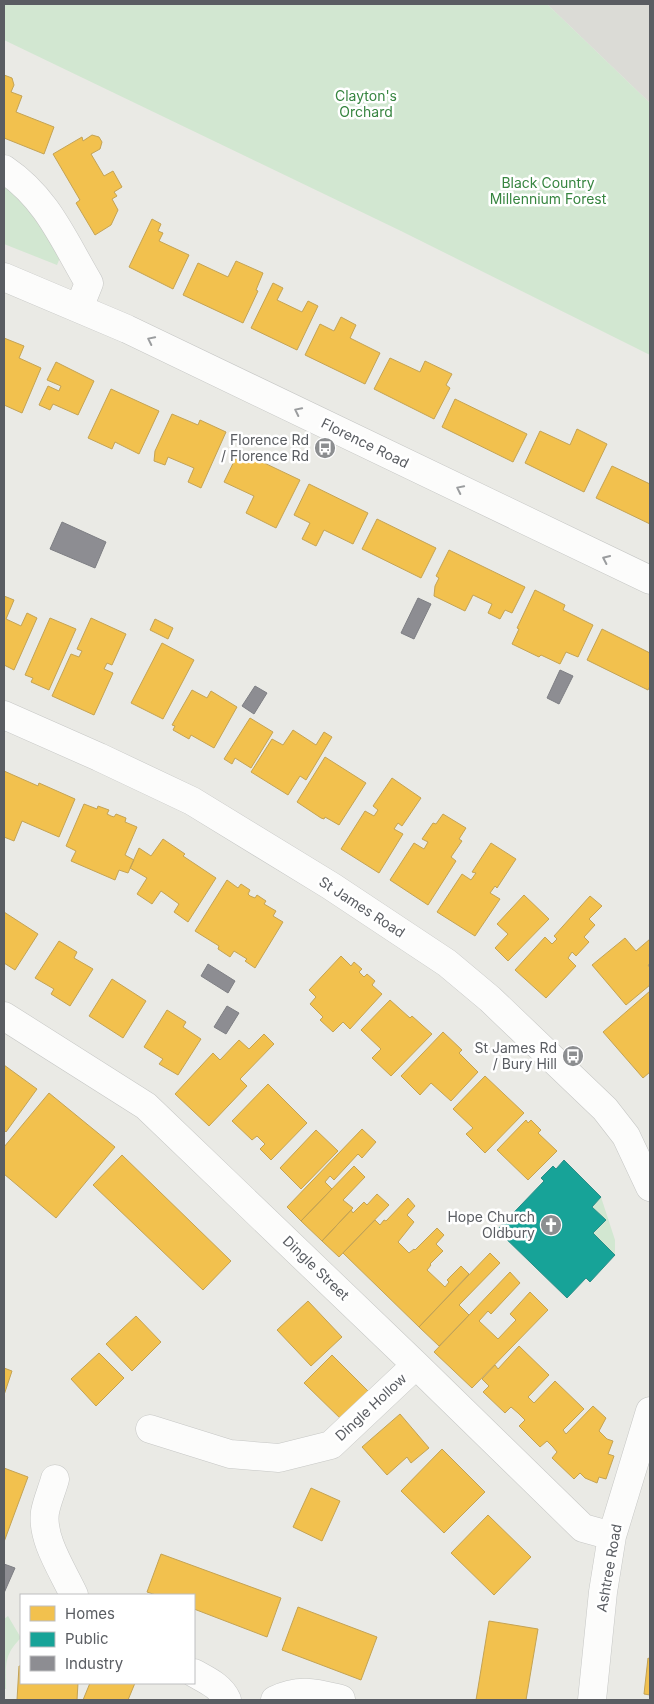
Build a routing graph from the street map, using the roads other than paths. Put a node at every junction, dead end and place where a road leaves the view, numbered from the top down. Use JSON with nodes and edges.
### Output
{"nodes":[{"id":1,"x":4,"y":169,"type":"edge"},
{"id":2,"x":4,"y":277,"type":"edge"},
{"id":3,"x":79,"y":308,"type":"junction"},
{"id":4,"x":650,"y":580,"type":"edge"},
{"id":5,"x":4,"y":715,"type":"edge"},
{"id":6,"x":4,"y":1016,"type":"edge"},
{"id":7,"x":650,"y":1187,"type":"edge"},
{"id":8,"x":416,"y":1365,"type":"junction"},
{"id":9,"x":650,"y":1411,"type":"edge"},
{"id":10,"x":150,"y":1429,"type":"dead end"},
{"id":11,"x":55,"y":1479,"type":"dead end"},
{"id":12,"x":612,"y":1536,"type":"junction"},
{"id":13,"x":74,"y":1594,"type":"edge"},
{"id":14,"x":195,"y":1674,"type":"edge"},
{"id":15,"x":341,"y":1699,"type":"edge"},
{"id":16,"x":227,"y":1700,"type":"edge"},
{"id":17,"x":274,"y":1700,"type":"edge"},
{"id":18,"x":592,"y":1700,"type":"edge"}],
"edges":[{"from":1,"to":3,"type":"street"},
{"from":2,"to":3,"type":"street","name":"Florence Road"},
{"from":4,"to":3,"type":"street","name":"Florence Road","one_way":true},
{"from":5,"to":7,"type":"street","name":"St James Road"},
{"from":6,"to":8,"type":"street","name":"Dingle Street"},
{"from":8,"to":10,"type":"street","name":"Dingle Hollow"},
{"from":8,"to":12,"type":"street","name":"Dingle Street"},
{"from":9,"to":12,"type":"street","name":"Ashtree Road"},
{"from":11,"to":13,"type":"street"},
{"from":12,"to":18,"type":"street","name":"Ashtree Road"},
{"from":14,"to":16,"type":"street"},
{"from":15,"to":17,"type":"street"}]}
